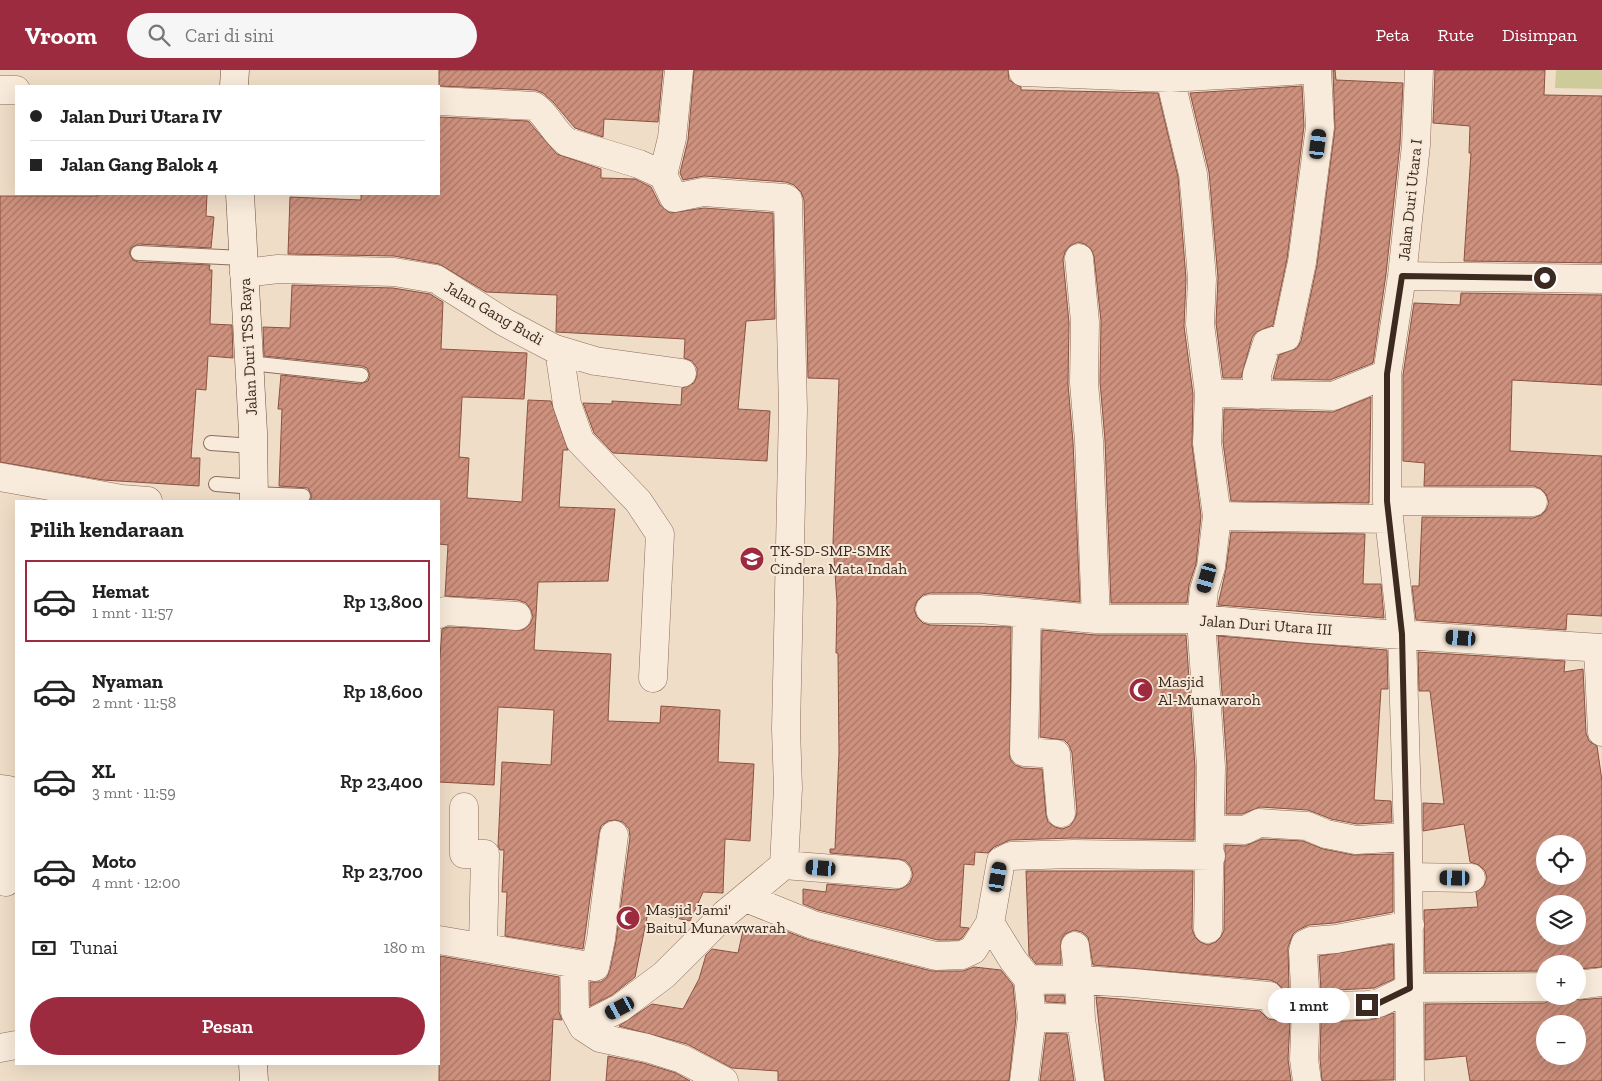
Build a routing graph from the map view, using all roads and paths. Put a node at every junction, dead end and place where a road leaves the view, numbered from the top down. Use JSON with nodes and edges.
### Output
{"nodes":[{"id":1,"x":234,"y":70,"type":"edge"},
{"id":2,"x":679,"y":70,"type":"edge"},
{"id":3,"x":1307,"y":70,"type":"edge"},
{"id":4,"x":1317,"y":70,"type":"edge"},
{"id":5,"x":1419,"y":70,"type":"edge"},
{"id":6,"x":1060,"y":71,"type":"edge"},
{"id":7,"x":1023,"y":72,"type":"dead end"},
{"id":8,"x":1170,"y":78,"type":"junction"},
{"id":9,"x":234,"y":85,"type":"edge"},
{"id":10,"x":0,"y":90,"type":"edge"},
{"id":11,"x":15,"y":90,"type":"edge"},
{"id":12,"x":440,"y":101,"type":"edge"},
{"id":13,"x":663,"y":175,"type":"junction"},
{"id":14,"x":240,"y":195,"type":"edge"},
{"id":15,"x":138,"y":253,"type":"dead end"},
{"id":16,"x":1079,"y":258,"type":"dead end"},
{"id":17,"x":244,"y":266,"type":"junction"},
{"id":18,"x":1402,"y":276,"type":"junction"},
{"id":19,"x":1602,"y":279,"type":"edge"},
{"id":20,"x":559,"y":350,"type":"junction"},
{"id":21,"x":249,"y":363,"type":"junction"},
{"id":22,"x":682,"y":373,"type":"dead end"},
{"id":23,"x":1387,"y":374,"type":"junction"},
{"id":24,"x":361,"y":375,"type":"dead end"},
{"id":25,"x":1209,"y":393,"type":"junction"},
{"id":26,"x":1257,"y":395,"type":"junction"},
{"id":27,"x":211,"y":443,"type":"dead end"},
{"id":28,"x":253,"y":446,"type":"junction"},
{"id":29,"x":0,"y":477,"type":"edge"},
{"id":30,"x":216,"y":484,"type":"dead end"},
{"id":31,"x":254,"y":494,"type":"edge"},
{"id":32,"x":303,"y":496,"type":"dead end"},
{"id":33,"x":135,"y":500,"type":"edge"},
{"id":34,"x":1533,"y":502,"type":"dead end"},
{"id":35,"x":1388,"y":510,"type":"junction"},
{"id":36,"x":1217,"y":516,"type":"junction"},
{"id":37,"x":930,"y":609,"type":"dead end"},
{"id":38,"x":1028,"y":613,"type":"junction"},
{"id":39,"x":440,"y":614,"type":"edge"},
{"id":40,"x":517,"y":616,"type":"dead end"},
{"id":41,"x":1096,"y":619,"type":"junction"},
{"id":42,"x":1201,"y":619,"type":"junction"},
{"id":43,"x":1402,"y":634,"type":"junction"},
{"id":44,"x":1600,"y":648,"type":"edge"},
{"id":45,"x":653,"y":678,"type":"dead end"},
{"id":46,"x":1602,"y":732,"type":"edge"},
{"id":47,"x":0,"y":789,"type":"edge"},
{"id":48,"x":464,"y":807,"type":"dead end"},
{"id":49,"x":1061,"y":813,"type":"dead end"},
{"id":50,"x":1211,"y":829,"type":"junction"},
{"id":51,"x":614,"y":835,"type":"dead end"},
{"id":52,"x":1408,"y":837,"type":"junction"},
{"id":53,"x":1210,"y":856,"type":"junction"},
{"id":54,"x":784,"y":865,"type":"junction"},
{"id":55,"x":897,"y":874,"type":"dead end"},
{"id":56,"x":1409,"y":877,"type":"junction"},
{"id":57,"x":1471,"y":878,"type":"dead end"},
{"id":58,"x":7,"y":882,"type":"edge"},
{"id":59,"x":746,"y":898,"type":"junction"},
{"id":60,"x":990,"y":923,"type":"junction"},
{"id":61,"x":1410,"y":925,"type":"junction"},
{"id":62,"x":1208,"y":929,"type":"dead end"},
{"id":63,"x":440,"y":940,"type":"edge"},
{"id":64,"x":1075,"y":946,"type":"dead end"},
{"id":65,"x":483,"y":947,"type":"junction"},
{"id":66,"x":574,"y":964,"type":"junction"},
{"id":67,"x":1028,"y":979,"type":"junction"},
{"id":68,"x":1079,"y":980,"type":"junction"},
{"id":69,"x":1602,"y":982,"type":"edge"},
{"id":70,"x":1586,"y":984,"type":"edge"},
{"id":71,"x":1536,"y":987,"type":"edge"},
{"id":72,"x":1410,"y":988,"type":"junction"},
{"id":73,"x":1306,"y":1007,"type":"junction"},
{"id":74,"x":1032,"y":1017,"type":"junction"},
{"id":75,"x":1081,"y":1018,"type":"junction"},
{"id":76,"x":583,"y":1027,"type":"junction"},
{"id":77,"x":15,"y":1045,"type":"edge"},
{"id":78,"x":0,"y":1048,"type":"edge"},
{"id":79,"x":253,"y":1065,"type":"edge"},
{"id":80,"x":254,"y":1081,"type":"edge"},
{"id":81,"x":724,"y":1081,"type":"edge"},
{"id":82,"x":1024,"y":1081,"type":"edge"},
{"id":83,"x":1090,"y":1081,"type":"edge"},
{"id":84,"x":1307,"y":1081,"type":"edge"},
{"id":85,"x":1410,"y":1081,"type":"edge"}],
"edges":[{"from":1,"to":9,"type":"street"},
{"from":2,"to":13,"type":"street"},
{"from":3,"to":8,"type":"street"},
{"from":4,"to":26,"type":"street"},
{"from":5,"to":18,"type":"street","name":"Jalan Duri Utara I"},
{"from":6,"to":7,"type":"street"},
{"from":6,"to":8,"type":"street"},
{"from":8,"to":25,"type":"street"},
{"from":10,"to":11,"type":"street"},
{"from":12,"to":13,"type":"street"},
{"from":13,"to":54,"type":"street"},
{"from":14,"to":17,"type":"street","name":"Jalan Duri TSS Raya"},
{"from":15,"to":17,"type":"lane"},
{"from":16,"to":41,"type":"street"},
{"from":17,"to":20,"type":"street","name":"Jalan Gang Budi"},
{"from":17,"to":21,"type":"street","name":"Jalan Duri TSS Raya"},
{"from":18,"to":19,"type":"street"},
{"from":18,"to":23,"type":"street","name":"Jalan Duri Utara I"},
{"from":20,"to":22,"type":"street","name":"Jalan Gang Budi"},
{"from":20,"to":45,"type":"street"},
{"from":21,"to":24,"type":"lane"},
{"from":21,"to":28,"type":"street","name":"Jalan Duri TSS Raya"},
{"from":23,"to":26,"type":"street"},
{"from":23,"to":35,"type":"street","name":"Jalan Duri Utara I"},
{"from":25,"to":26,"type":"street"},
{"from":25,"to":36,"type":"street"},
{"from":27,"to":28,"type":"lane"},
{"from":28,"to":31,"type":"street","name":"Jalan Duri TSS Raya"},
{"from":29,"to":33,"type":"street"},
{"from":30,"to":31,"type":"lane"},
{"from":31,"to":32,"type":"lane"},
{"from":34,"to":35,"type":"street"},
{"from":35,"to":36,"type":"street"},
{"from":35,"to":43,"type":"street","name":"Jalan Duri Utara I"},
{"from":36,"to":42,"type":"street"},
{"from":37,"to":38,"type":"street","name":"Jalan Duri Utara III"},
{"from":38,"to":41,"type":"street","name":"Jalan Duri Utara III"},
{"from":38,"to":49,"type":"street"},
{"from":39,"to":40,"type":"street"},
{"from":41,"to":42,"type":"street","name":"Jalan Duri Utara III"},
{"from":42,"to":43,"type":"street","name":"Jalan Duri Utara III"},
{"from":42,"to":50,"type":"street"},
{"from":43,"to":44,"type":"street","name":"Jalan Duri Utara III"},
{"from":43,"to":52,"type":"street","name":"Jalan Duri Utara I"},
{"from":44,"to":46,"type":"street"},
{"from":47,"to":58,"type":"street"},
{"from":48,"to":65,"type":"street"},
{"from":50,"to":52,"type":"street"},
{"from":50,"to":53,"type":"street"},
{"from":51,"to":66,"type":"street"},
{"from":52,"to":56,"type":"street","name":"Jalan Duri Utara I"},
{"from":53,"to":60,"type":"street"},
{"from":53,"to":62,"type":"street"},
{"from":54,"to":55,"type":"street"},
{"from":54,"to":59,"type":"street"},
{"from":56,"to":57,"type":"street"},
{"from":56,"to":61,"type":"street","name":"Jalan Duri Utara I"},
{"from":59,"to":60,"type":"street"},
{"from":59,"to":76,"type":"street"},
{"from":60,"to":67,"type":"street"},
{"from":61,"to":72,"type":"street","name":"Jalan Duri Utara I"},
{"from":61,"to":73,"type":"street"},
{"from":63,"to":65,"type":"street"},
{"from":64,"to":68,"type":"street"},
{"from":65,"to":66,"type":"street"},
{"from":66,"to":76,"type":"street"},
{"from":67,"to":68,"type":"street"},
{"from":67,"to":74,"type":"street"},
{"from":68,"to":73,"type":"street"},
{"from":68,"to":75,"type":"street"},
{"from":69,"to":70,"type":"street"},
{"from":71,"to":72,"type":"street"},
{"from":72,"to":73,"type":"street"},
{"from":72,"to":85,"type":"street","name":"Jalan Duri Utara I"},
{"from":73,"to":84,"type":"street"},
{"from":74,"to":75,"type":"street"},
{"from":74,"to":82,"type":"street"},
{"from":75,"to":83,"type":"street"},
{"from":76,"to":81,"type":"street"},
{"from":77,"to":78,"type":"street"},
{"from":79,"to":80,"type":"street"}]}
